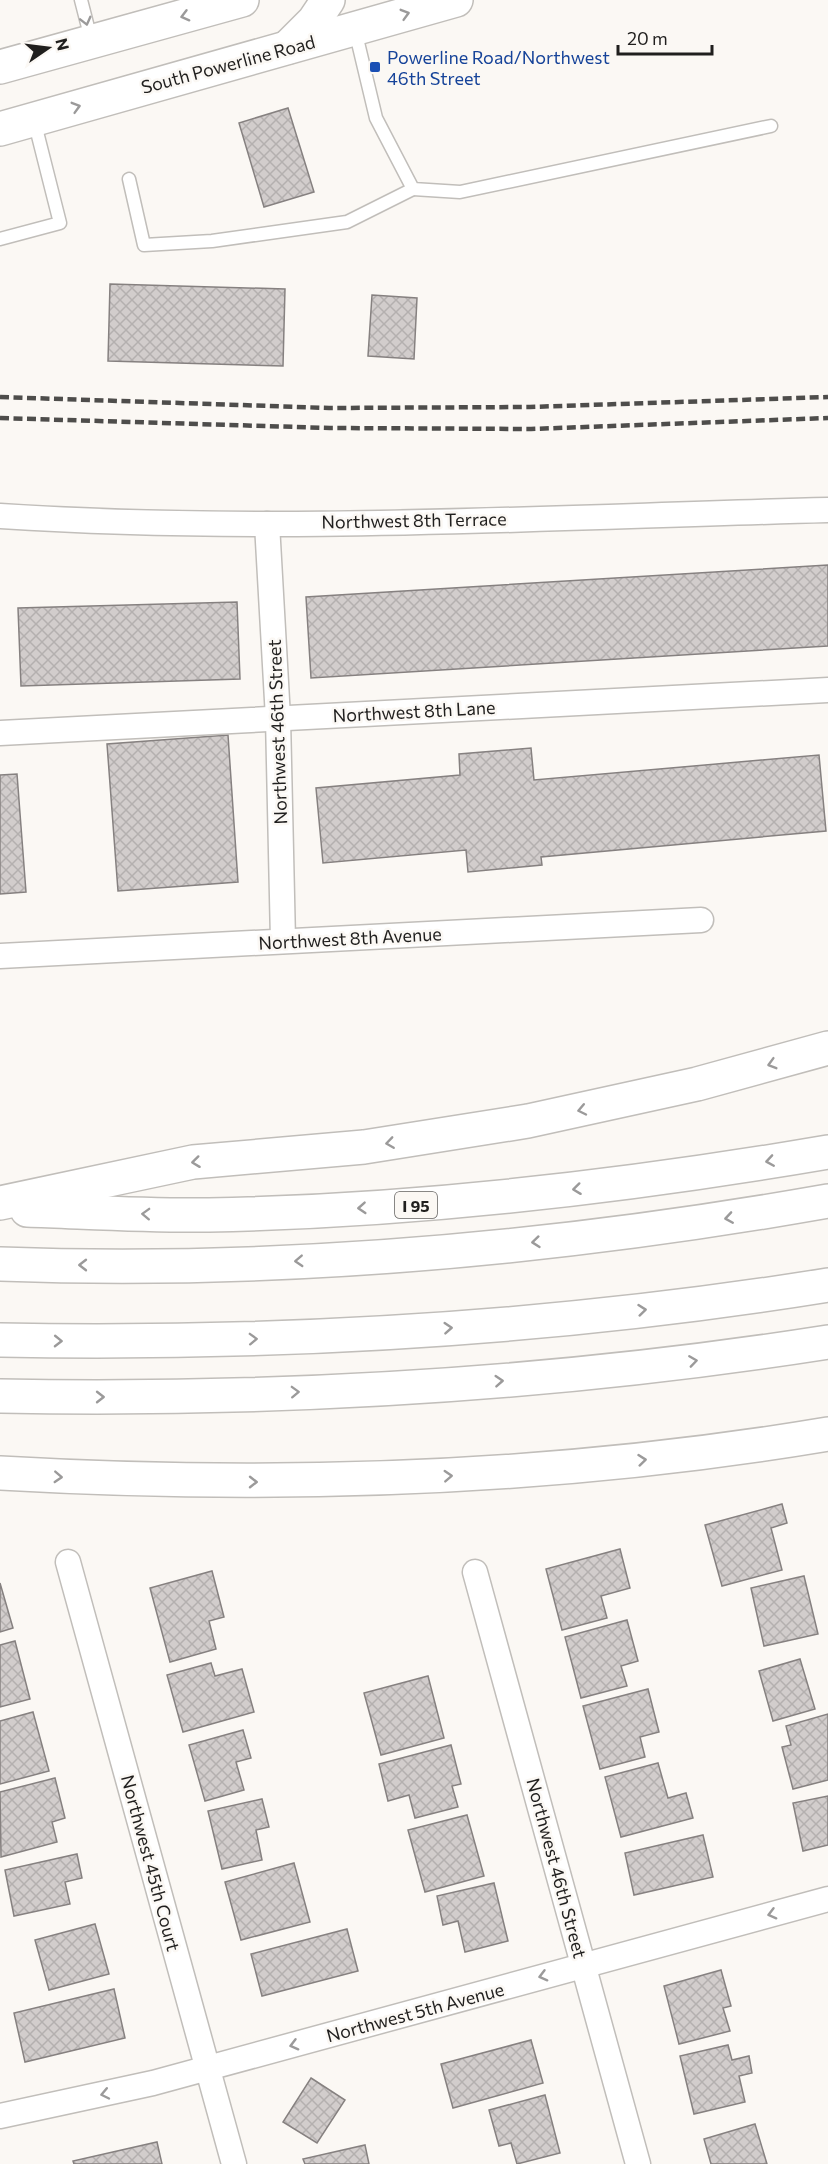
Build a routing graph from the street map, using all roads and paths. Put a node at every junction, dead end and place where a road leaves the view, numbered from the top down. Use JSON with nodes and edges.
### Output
{"nodes":[{"id":1,"x":81,"y":0,"type":"edge"},
{"id":2,"x":242,"y":0,"type":"edge"},
{"id":3,"x":328,"y":0,"type":"edge"},
{"id":4,"x":371,"y":0,"type":"edge"},
{"id":5,"x":456,"y":0,"type":"edge"},
{"id":6,"x":355,"y":29,"type":"junction"},
{"id":7,"x":92,"y":42,"type":"junction"},
{"id":8,"x":288,"y":47,"type":"junction"},
{"id":9,"x":0,"y":67,"type":"edge"},
{"id":10,"x":34,"y":119,"type":"junction"},
{"id":11,"x":771,"y":126,"type":"dead end"},
{"id":12,"x":0,"y":129,"type":"edge"},
{"id":13,"x":129,"y":179,"type":"dead end"},
{"id":14,"x":413,"y":189,"type":"junction"},
{"id":15,"x":0,"y":239,"type":"edge"},
{"id":16,"x":828,"y":510,"type":"edge"},
{"id":17,"x":0,"y":516,"type":"edge"},
{"id":18,"x":267,"y":524,"type":"junction"},
{"id":19,"x":828,"y":690,"type":"edge"},
{"id":20,"x":278,"y":718,"type":"junction"},
{"id":21,"x":0,"y":733,"type":"edge"},
{"id":22,"x":701,"y":920,"type":"dead end"},
{"id":23,"x":283,"y":941,"type":"junction"},
{"id":24,"x":0,"y":956,"type":"edge"},
{"id":25,"x":828,"y":1047,"type":"edge"},
{"id":26,"x":828,"y":1152,"type":"edge"},
{"id":27,"x":828,"y":1201,"type":"edge"},
{"id":28,"x":0,"y":1203,"type":"edge"},
{"id":29,"x":0,"y":1209,"type":"edge"},
{"id":30,"x":0,"y":1264,"type":"edge"},
{"id":31,"x":828,"y":1285,"type":"edge"},
{"id":32,"x":0,"y":1340,"type":"edge"},
{"id":33,"x":828,"y":1342,"type":"edge"},
{"id":34,"x":0,"y":1396,"type":"edge"},
{"id":35,"x":828,"y":1434,"type":"edge"},
{"id":36,"x":0,"y":1473,"type":"edge"},
{"id":37,"x":68,"y":1562,"type":"dead end"},
{"id":38,"x":475,"y":1572,"type":"dead end"},
{"id":39,"x":828,"y":1899,"type":"edge"},
{"id":40,"x":584,"y":1965,"type":"junction"},
{"id":41,"x":207,"y":2068,"type":"junction"},
{"id":42,"x":0,"y":2116,"type":"edge"},
{"id":43,"x":234,"y":2164,"type":"edge"},
{"id":44,"x":638,"y":2164,"type":"edge"}],
"edges":[{"from":1,"to":7,"type":"lane","one_way":true},
{"from":2,"to":7,"type":"main road","one_way":true},
{"from":3,"to":8,"type":"main road"},
{"from":4,"to":6,"type":"main road"},
{"from":6,"to":5,"type":"main road","name":"South Powerline Road","one_way":true},
{"from":6,"to":8,"type":"main road","name":"South Powerline Road"},
{"from":6,"to":14,"type":"lane"},
{"from":7,"to":9,"type":"main road"},
{"from":10,"to":8,"type":"main road","name":"South Powerline Road","one_way":true},
{"from":10,"to":12,"type":"main road","name":"South Powerline Road"},
{"from":10,"to":15,"type":"lane"},
{"from":11,"to":14,"type":"lane"},
{"from":13,"to":14,"type":"lane"},
{"from":16,"to":18,"type":"street","name":"Northwest 8th Terrace"},
{"from":17,"to":18,"type":"street","name":"Northwest 8th Terrace"},
{"from":18,"to":20,"type":"street","name":"Northwest 46th Street"},
{"from":19,"to":20,"type":"street","name":"Northwest 8th Lane"},
{"from":20,"to":21,"type":"street","name":"Northwest 8th Lane"},
{"from":20,"to":23,"type":"street","name":"Northwest 46th Street"},
{"from":22,"to":23,"type":"street","name":"Northwest 8th Avenue"},
{"from":23,"to":24,"type":"street","name":"Northwest 8th Avenue"},
{"from":25,"to":28,"type":"main road","one_way":true},
{"from":26,"to":29,"type":"main road","number":"I 95","one_way":true},
{"from":27,"to":30,"type":"main road","one_way":true},
{"from":32,"to":31,"type":"main road","one_way":true},
{"from":34,"to":33,"type":"main road","one_way":true},
{"from":36,"to":35,"type":"main road","one_way":true},
{"from":37,"to":41,"type":"street","name":"Northwest 45th Court"},
{"from":38,"to":40,"type":"street","name":"Northwest 46th Street"},
{"from":39,"to":40,"type":"street","name":"Northwest 5th Avenue","one_way":true},
{"from":40,"to":41,"type":"street","name":"Northwest 5th Avenue","one_way":true},
{"from":40,"to":44,"type":"street","name":"Northwest 46th Street"},
{"from":41,"to":42,"type":"street","name":"Northwest 5th Avenue","one_way":true},
{"from":41,"to":43,"type":"street","name":"Northwest 45th Court"}]}
